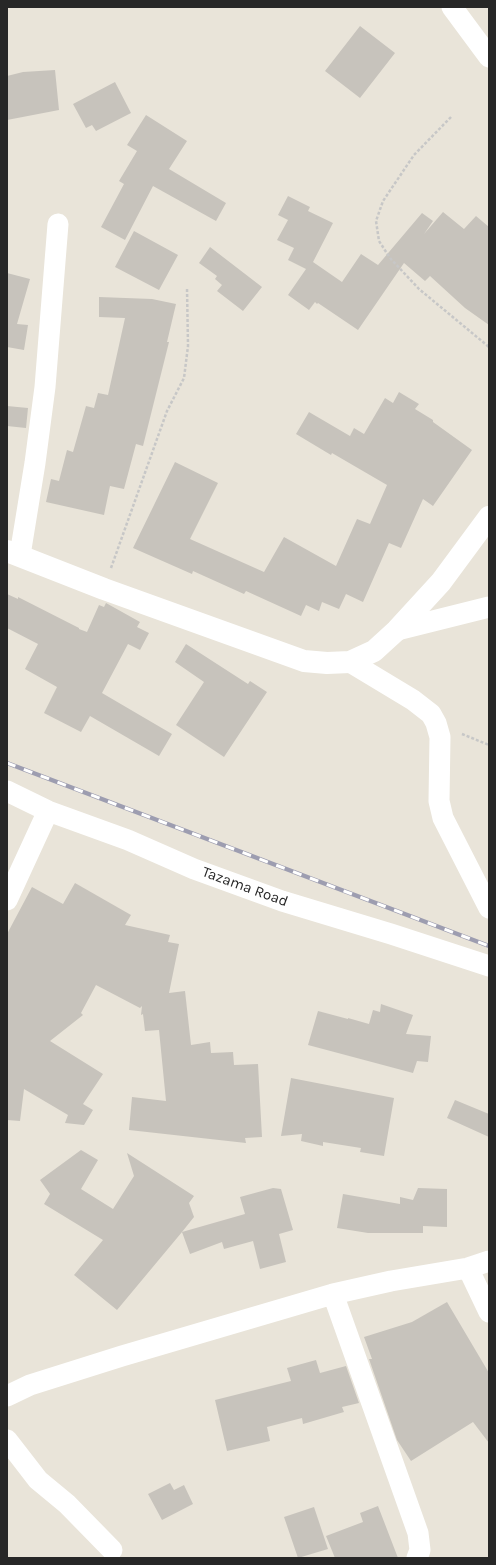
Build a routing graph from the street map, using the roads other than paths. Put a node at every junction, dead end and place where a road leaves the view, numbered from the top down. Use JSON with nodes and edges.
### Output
{"nodes":[{"id":1,"x":452,"y":7,"type":"edge"},
{"id":2,"x":489,"y":57,"type":"edge"},
{"id":3,"x":58,"y":224,"type":"dead end"},
{"id":4,"x":489,"y":517,"type":"edge"},
{"id":5,"x":13,"y":553,"type":"edge"},
{"id":6,"x":489,"y":607,"type":"edge"},
{"id":7,"x":397,"y":630,"type":"junction"},
{"id":8,"x":350,"y":662,"type":"junction"},
{"id":9,"x":7,"y":791,"type":"edge"},
{"id":10,"x":48,"y":811,"type":"junction"},
{"id":11,"x":7,"y":900,"type":"edge"},
{"id":12,"x":489,"y":908,"type":"edge"},
{"id":13,"x":489,"y":966,"type":"edge"},
{"id":14,"x":489,"y":1261,"type":"edge"},
{"id":15,"x":468,"y":1268,"type":"junction"},
{"id":16,"x":333,"y":1294,"type":"junction"},
{"id":17,"x":489,"y":1312,"type":"edge"},
{"id":18,"x":7,"y":1396,"type":"edge"},
{"id":19,"x":7,"y":1440,"type":"edge"},
{"id":20,"x":112,"y":1550,"type":"dead end"},
{"id":21,"x":417,"y":1558,"type":"edge"}],
"edges":[{"from":1,"to":2,"type":"street"},
{"from":3,"to":5,"type":"street"},
{"from":4,"to":7,"type":"street"},
{"from":5,"to":8,"type":"street"},
{"from":6,"to":7,"type":"street"},
{"from":7,"to":8,"type":"street"},
{"from":8,"to":12,"type":"street"},
{"from":9,"to":10,"type":"street","name":"Tazama Road"},
{"from":10,"to":11,"type":"street"},
{"from":10,"to":13,"type":"street","name":"Tazama Road"},
{"from":14,"to":15,"type":"street"},
{"from":15,"to":16,"type":"street"},
{"from":15,"to":17,"type":"street"},
{"from":16,"to":18,"type":"street"},
{"from":16,"to":21,"type":"street"},
{"from":19,"to":20,"type":"street"}]}
